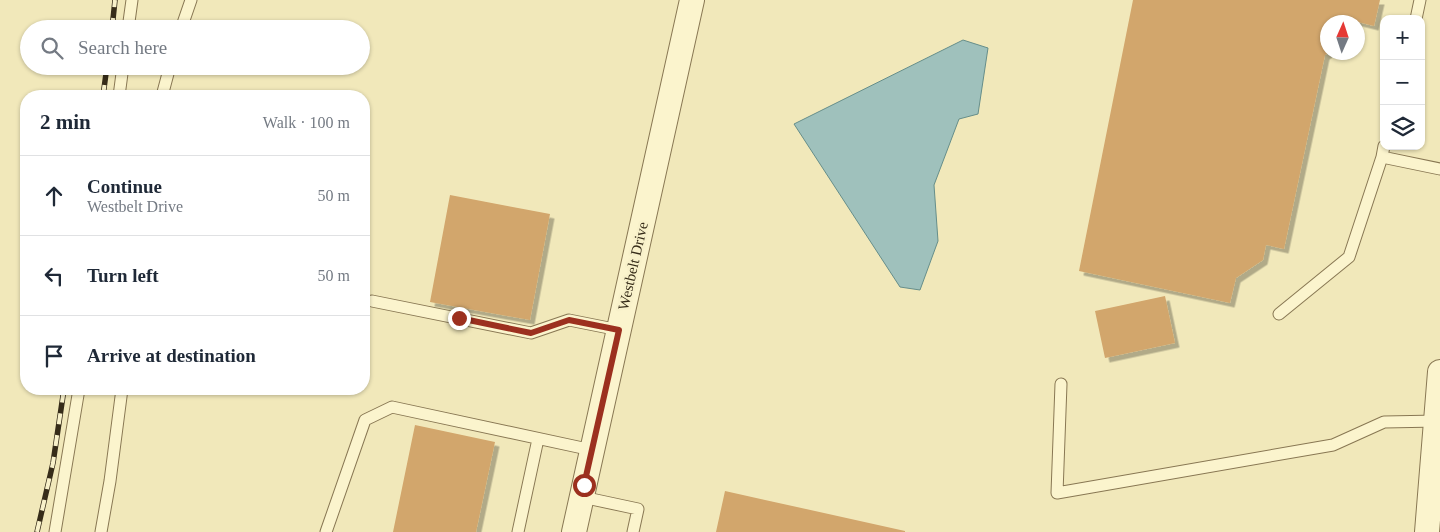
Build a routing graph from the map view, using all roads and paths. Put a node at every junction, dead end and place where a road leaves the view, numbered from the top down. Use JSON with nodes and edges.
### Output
{"nodes":[{"id":1,"x":132,"y":0,"type":"edge"},
{"id":2,"x":191,"y":0,"type":"edge"},
{"id":3,"x":692,"y":0,"type":"edge"},
{"id":4,"x":1420,"y":0,"type":"edge"},
{"id":5,"x":1417,"y":15,"type":"edge"},
{"id":6,"x":129,"y":20,"type":"edge"},
{"id":7,"x":184,"y":20,"type":"edge"},
{"id":8,"x":123,"y":75,"type":"edge"},
{"id":9,"x":168,"y":75,"type":"edge"},
{"id":10,"x":121,"y":90,"type":"edge"},
{"id":11,"x":164,"y":90,"type":"edge"},
{"id":12,"x":1383,"y":152,"type":"edge"},
{"id":13,"x":1440,"y":169,"type":"edge"},
{"id":14,"x":372,"y":301,"type":"dead end"},
{"id":15,"x":1279,"y":314,"type":"dead end"},
{"id":16,"x":619,"y":330,"type":"junction"},
{"id":17,"x":1440,"y":372,"type":"edge"},
{"id":18,"x":1061,"y":384,"type":"dead end"},
{"id":19,"x":79,"y":395,"type":"edge"},
{"id":20,"x":121,"y":395,"type":"edge"},
{"id":21,"x":1438,"y":421,"type":"edge"},
{"id":22,"x":538,"y":439,"type":"junction"},
{"id":23,"x":592,"y":450,"type":"junction"},
{"id":24,"x":582,"y":497,"type":"junction"},
{"id":25,"x":56,"y":532,"type":"edge"},
{"id":26,"x":101,"y":532,"type":"edge"},
{"id":27,"x":326,"y":532,"type":"edge"},
{"id":28,"x":518,"y":532,"type":"edge"},
{"id":29,"x":574,"y":532,"type":"edge"},
{"id":30,"x":633,"y":532,"type":"edge"},
{"id":31,"x":1427,"y":532,"type":"edge"}],
"edges":[{"from":1,"to":6,"type":"lane"},
{"from":2,"to":7,"type":"lane"},
{"from":3,"to":16,"type":"street","name":"Westbelt Drive"},
{"from":4,"to":5,"type":"lane"},
{"from":8,"to":10,"type":"lane"},
{"from":9,"to":11,"type":"lane"},
{"from":12,"to":13,"type":"lane"},
{"from":12,"to":15,"type":"lane"},
{"from":14,"to":16,"type":"lane"},
{"from":16,"to":23,"type":"street","name":"Westbelt Drive"},
{"from":17,"to":21,"type":"street"},
{"from":18,"to":21,"type":"lane"},
{"from":19,"to":25,"type":"lane"},
{"from":20,"to":26,"type":"lane"},
{"from":21,"to":31,"type":"street"},
{"from":22,"to":23,"type":"lane"},
{"from":22,"to":27,"type":"lane"},
{"from":22,"to":28,"type":"lane"},
{"from":23,"to":24,"type":"street","name":"Westbelt Drive"},
{"from":24,"to":29,"type":"street","name":"Westbelt Drive"},
{"from":24,"to":30,"type":"lane"}]}
